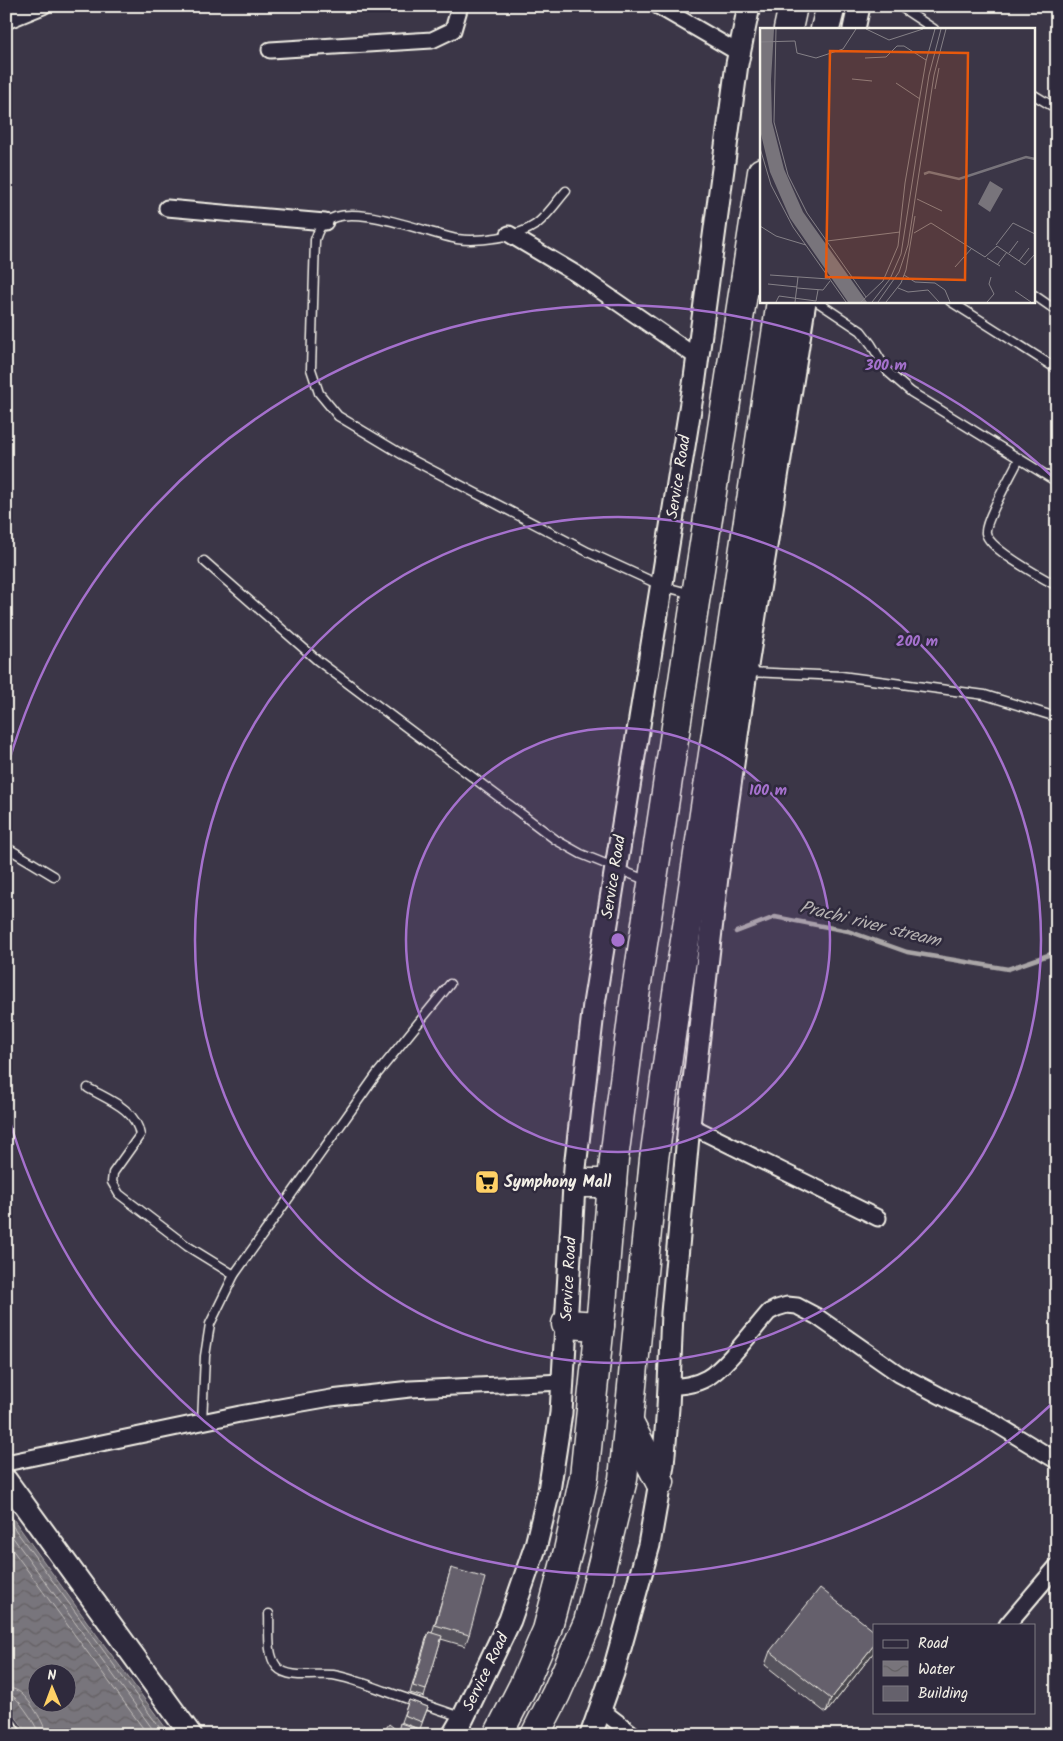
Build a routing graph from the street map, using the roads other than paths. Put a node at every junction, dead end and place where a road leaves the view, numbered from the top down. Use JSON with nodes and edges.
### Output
{"nodes":[{"id":1,"x":43,"y":6,"type":"edge"},
{"id":2,"x":460,"y":6,"type":"edge"},
{"id":3,"x":658,"y":6,"type":"edge"},
{"id":4,"x":749,"y":6,"type":"edge"},
{"id":5,"x":793,"y":6,"type":"edge"},
{"id":6,"x":831,"y":6,"type":"edge"},
{"id":7,"x":859,"y":6,"type":"edge"},
{"id":8,"x":899,"y":6,"type":"edge"},
{"id":9,"x":6,"y":21,"type":"edge"},
{"id":10,"x":788,"y":28,"type":"edge"},
{"id":11,"x":826,"y":28,"type":"edge"},
{"id":12,"x":854,"y":28,"type":"edge"},
{"id":13,"x":932,"y":28,"type":"edge"},
{"id":14,"x":270,"y":50,"type":"dead end"},
{"id":15,"x":739,"y":53,"type":"junction"},
{"id":16,"x":1036,"y":96,"type":"edge"},
{"id":17,"x":1057,"y":109,"type":"edge"},
{"id":18,"x":760,"y":185,"type":"edge"},
{"id":19,"x":566,"y":191,"type":"dead end"},
{"id":20,"x":167,"y":208,"type":"dead end"},
{"id":21,"x":325,"y":222,"type":"junction"},
{"id":22,"x":509,"y":234,"type":"junction"},
{"id":23,"x":1036,"y":296,"type":"edge"},
{"id":24,"x":781,"y":302,"type":"edge"},
{"id":25,"x":805,"y":302,"type":"edge"},
{"id":26,"x":817,"y":302,"type":"edge"},
{"id":27,"x":952,"y":302,"type":"edge"},
{"id":28,"x":1057,"y":311,"type":"edge"},
{"id":29,"x":698,"y":358,"type":"junction"},
{"id":30,"x":1057,"y":369,"type":"edge"},
{"id":31,"x":1019,"y":459,"type":"junction"},
{"id":32,"x":1057,"y":482,"type":"edge"},
{"id":33,"x":204,"y":561,"type":"dead end"},
{"id":34,"x":662,"y":586,"type":"junction"},
{"id":35,"x":1057,"y":586,"type":"edge"},
{"id":36,"x":696,"y":595,"type":"junction"},
{"id":37,"x":746,"y":605,"type":"junction"},
{"id":38,"x":746,"y":672,"type":"junction"},
{"id":39,"x":1057,"y":719,"type":"edge"},
{"id":40,"x":6,"y":847,"type":"edge"},
{"id":41,"x":616,"y":868,"type":"junction"},
{"id":42,"x":54,"y":876,"type":"dead end"},
{"id":43,"x":652,"y":883,"type":"junction"},
{"id":44,"x":450,"y":984,"type":"dead end"},
{"id":45,"x":88,"y":1088,"type":"dead end"},
{"id":46,"x":689,"y":1125,"type":"junction"},
{"id":47,"x":575,"y":1183,"type":"junction"},
{"id":48,"x":612,"y":1183,"type":"junction"},
{"id":49,"x":878,"y":1218,"type":"dead end"},
{"id":50,"x":234,"y":1275,"type":"junction"},
{"id":51,"x":566,"y":1324,"type":"junction"},
{"id":52,"x":600,"y":1326,"type":"junction"},
{"id":53,"x":563,"y":1382,"type":"junction"},
{"id":54,"x":669,"y":1387,"type":"junction"},
{"id":55,"x":202,"y":1422,"type":"junction"},
{"id":56,"x":629,"y":1423,"type":"junction"},
{"id":57,"x":1057,"y":1461,"type":"edge"},
{"id":58,"x":6,"y":1463,"type":"edge"},
{"id":59,"x":6,"y":1480,"type":"edge"},
{"id":60,"x":660,"y":1482,"type":"junction"},
{"id":61,"x":1057,"y":1566,"type":"edge"},
{"id":62,"x":269,"y":1614,"type":"dead end"},
{"id":63,"x":1008,"y":1624,"type":"edge"},
{"id":64,"x":600,"y":1709,"type":"junction"},
{"id":65,"x":458,"y":1726,"type":"edge"},
{"id":66,"x":6,"y":1729,"type":"edge"},
{"id":67,"x":10,"y":1735,"type":"edge"},
{"id":68,"x":191,"y":1735,"type":"edge"},
{"id":69,"x":498,"y":1735,"type":"edge"},
{"id":70,"x":535,"y":1735,"type":"edge"},
{"id":71,"x":591,"y":1735,"type":"edge"},
{"id":72,"x":634,"y":1735,"type":"edge"}],
"edges":[{"from":1,"to":9,"type":"street"},
{"from":2,"to":14,"type":"street"},
{"from":3,"to":15,"type":"street"},
{"from":4,"to":15,"type":"street","name":"Service Road"},
{"from":5,"to":10,"type":"highway"},
{"from":6,"to":11,"type":"highway"},
{"from":7,"to":12,"type":"street"},
{"from":8,"to":13,"type":"lane"},
{"from":15,"to":29,"type":"street","name":"Service Road"},
{"from":16,"to":17,"type":"lane"},
{"from":18,"to":36,"type":"highway"},
{"from":19,"to":22,"type":"lane"},
{"from":20,"to":21,"type":"street"},
{"from":21,"to":22,"type":"lane"},
{"from":21,"to":34,"type":"lane"},
{"from":22,"to":29,"type":"street"},
{"from":23,"to":28,"type":"lane"},
{"from":24,"to":37,"type":"highway"},
{"from":25,"to":37,"type":"street"},
{"from":26,"to":31,"type":"lane"},
{"from":27,"to":30,"type":"lane"},
{"from":29,"to":34,"type":"street","name":"Service Road"},
{"from":31,"to":32,"type":"lane"},
{"from":31,"to":35,"type":"lane"},
{"from":33,"to":41,"type":"lane"},
{"from":34,"to":36,"type":"lane"},
{"from":34,"to":41,"type":"street","name":"Service Road"},
{"from":36,"to":43,"type":"highway"},
{"from":37,"to":38,"type":"street"},
{"from":37,"to":56,"type":"highway"},
{"from":38,"to":39,"type":"lane"},
{"from":38,"to":46,"type":"street"},
{"from":40,"to":42,"type":"lane"},
{"from":41,"to":43,"type":"lane"},
{"from":41,"to":47,"type":"street","name":"Service Road"},
{"from":43,"to":48,"type":"highway"},
{"from":44,"to":50,"type":"lane"},
{"from":45,"to":50,"type":"lane"},
{"from":46,"to":49,"type":"street"},
{"from":46,"to":54,"type":"street"},
{"from":47,"to":48,"type":"highway"},
{"from":47,"to":51,"type":"street","name":"Service Road"},
{"from":48,"to":52,"type":"highway"},
{"from":50,"to":55,"type":"lane"},
{"from":51,"to":52,"type":"highway"},
{"from":51,"to":53,"type":"street","name":"Service Road"},
{"from":52,"to":69,"type":"highway"},
{"from":53,"to":55,"type":"street"},
{"from":53,"to":65,"type":"street","name":"Service Road"},
{"from":54,"to":57,"type":"street"},
{"from":54,"to":60,"type":"street"},
{"from":55,"to":58,"type":"street"},
{"from":56,"to":60,"type":"highway"},
{"from":56,"to":70,"type":"highway"},
{"from":59,"to":68,"type":"street"},
{"from":60,"to":64,"type":"street"},
{"from":61,"to":63,"type":"street"},
{"from":62,"to":65,"type":"lane"},
{"from":64,"to":71,"type":"street"},
{"from":64,"to":72,"type":"street"},
{"from":66,"to":67,"type":"street"}]}
